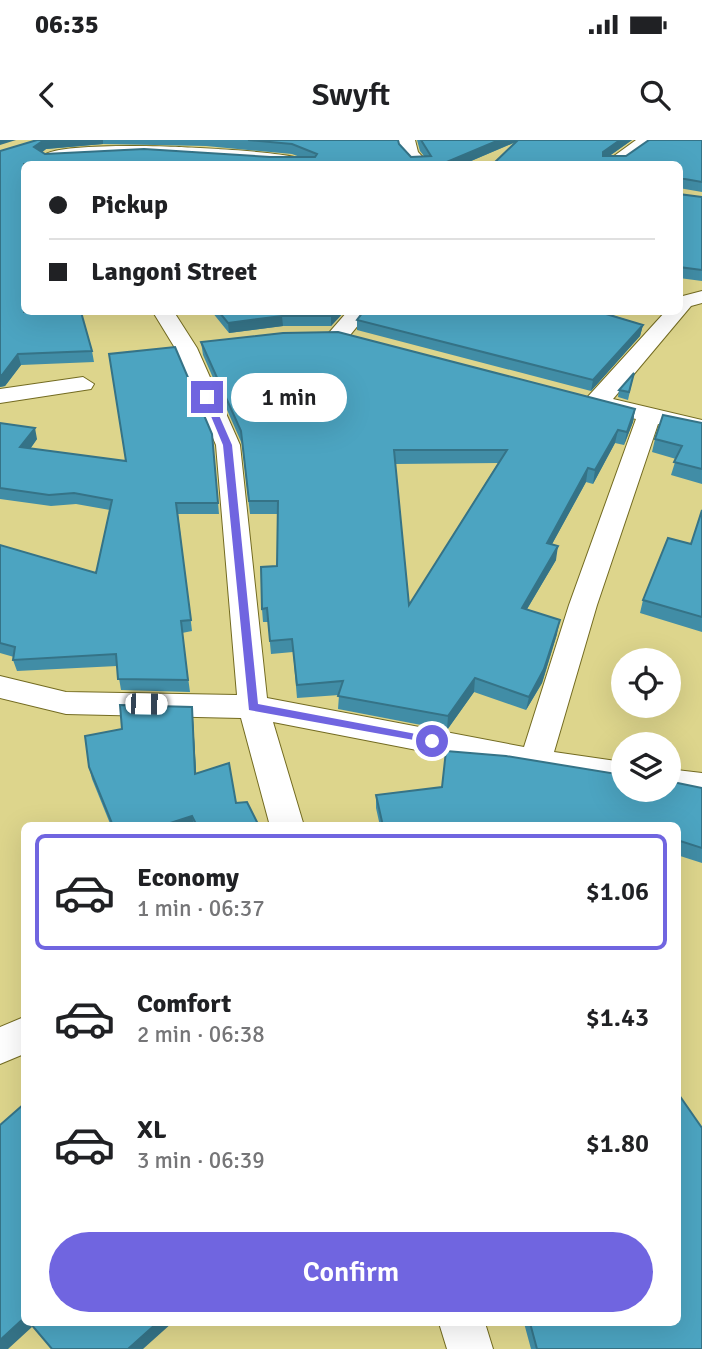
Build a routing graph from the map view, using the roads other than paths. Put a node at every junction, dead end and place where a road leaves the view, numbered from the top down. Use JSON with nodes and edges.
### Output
{"nodes":[{"id":1,"x":128,"y":140,"type":"edge"},
{"id":2,"x":407,"y":140,"type":"edge"},
{"id":3,"x":647,"y":140,"type":"edge"},
{"id":4,"x":107,"y":150,"type":"junction"},
{"id":5,"x":47,"y":157,"type":"edge"},
{"id":6,"x":284,"y":161,"type":"edge"},
{"id":7,"x":417,"y":161,"type":"edge"},
{"id":8,"x":616,"y":161,"type":"edge"},
{"id":9,"x":702,"y":297,"type":"edge"},
{"id":10,"x":683,"y":303,"type":"edge"},
{"id":11,"x":166,"y":315,"type":"edge"},
{"id":12,"x":355,"y":315,"type":"edge"},
{"id":13,"x":673,"y":315,"type":"edge"},
{"id":14,"x":314,"y":334,"type":"edge"},
{"id":15,"x":338,"y":335,"type":"junction"},
{"id":16,"x":364,"y":342,"type":"edge"},
{"id":17,"x":214,"y":344,"type":"edge"},
{"id":18,"x":187,"y":348,"type":"junction"},
{"id":19,"x":83,"y":384,"type":"dead end"},
{"id":20,"x":0,"y":396,"type":"edge"},
{"id":21,"x":571,"y":396,"type":"edge"},
{"id":22,"x":597,"y":403,"type":"junction"},
{"id":23,"x":649,"y":416,"type":"junction"},
{"id":24,"x":702,"y":427,"type":"edge"},
{"id":25,"x":0,"y":687,"type":"edge"},
{"id":26,"x":253,"y":707,"type":"junction"},
{"id":27,"x":535,"y":761,"type":"junction"},
{"id":28,"x":611,"y":772,"type":"edge"},
{"id":29,"x":681,"y":783,"type":"edge"},
{"id":30,"x":702,"y":786,"type":"edge"},
{"id":31,"x":285,"y":822,"type":"edge"},
{"id":32,"x":21,"y":1036,"type":"edge"},
{"id":33,"x":0,"y":1046,"type":"edge"},
{"id":34,"x":463,"y":1326,"type":"edge"},
{"id":35,"x":470,"y":1349,"type":"edge"}],
"edges":[{"from":1,"to":4,"type":"street"},
{"from":2,"to":7,"type":"street"},
{"from":3,"to":8,"type":"street"},
{"from":4,"to":5,"type":"street"},
{"from":4,"to":6,"type":"street"},
{"from":9,"to":10,"type":"street"},
{"from":11,"to":18,"type":"street"},
{"from":12,"to":15,"type":"street"},
{"from":13,"to":22,"type":"street"},
{"from":14,"to":15,"type":"street"},
{"from":15,"to":16,"type":"street"},
{"from":17,"to":18,"type":"street"},
{"from":18,"to":26,"type":"street"},
{"from":19,"to":20,"type":"street"},
{"from":21,"to":22,"type":"street"},
{"from":22,"to":23,"type":"street"},
{"from":23,"to":24,"type":"street"},
{"from":23,"to":27,"type":"street"},
{"from":25,"to":26,"type":"street"},
{"from":26,"to":27,"type":"street"},
{"from":26,"to":31,"type":"street"},
{"from":27,"to":28,"type":"street"},
{"from":29,"to":30,"type":"street"},
{"from":32,"to":33,"type":"street"},
{"from":34,"to":35,"type":"street"}]}
